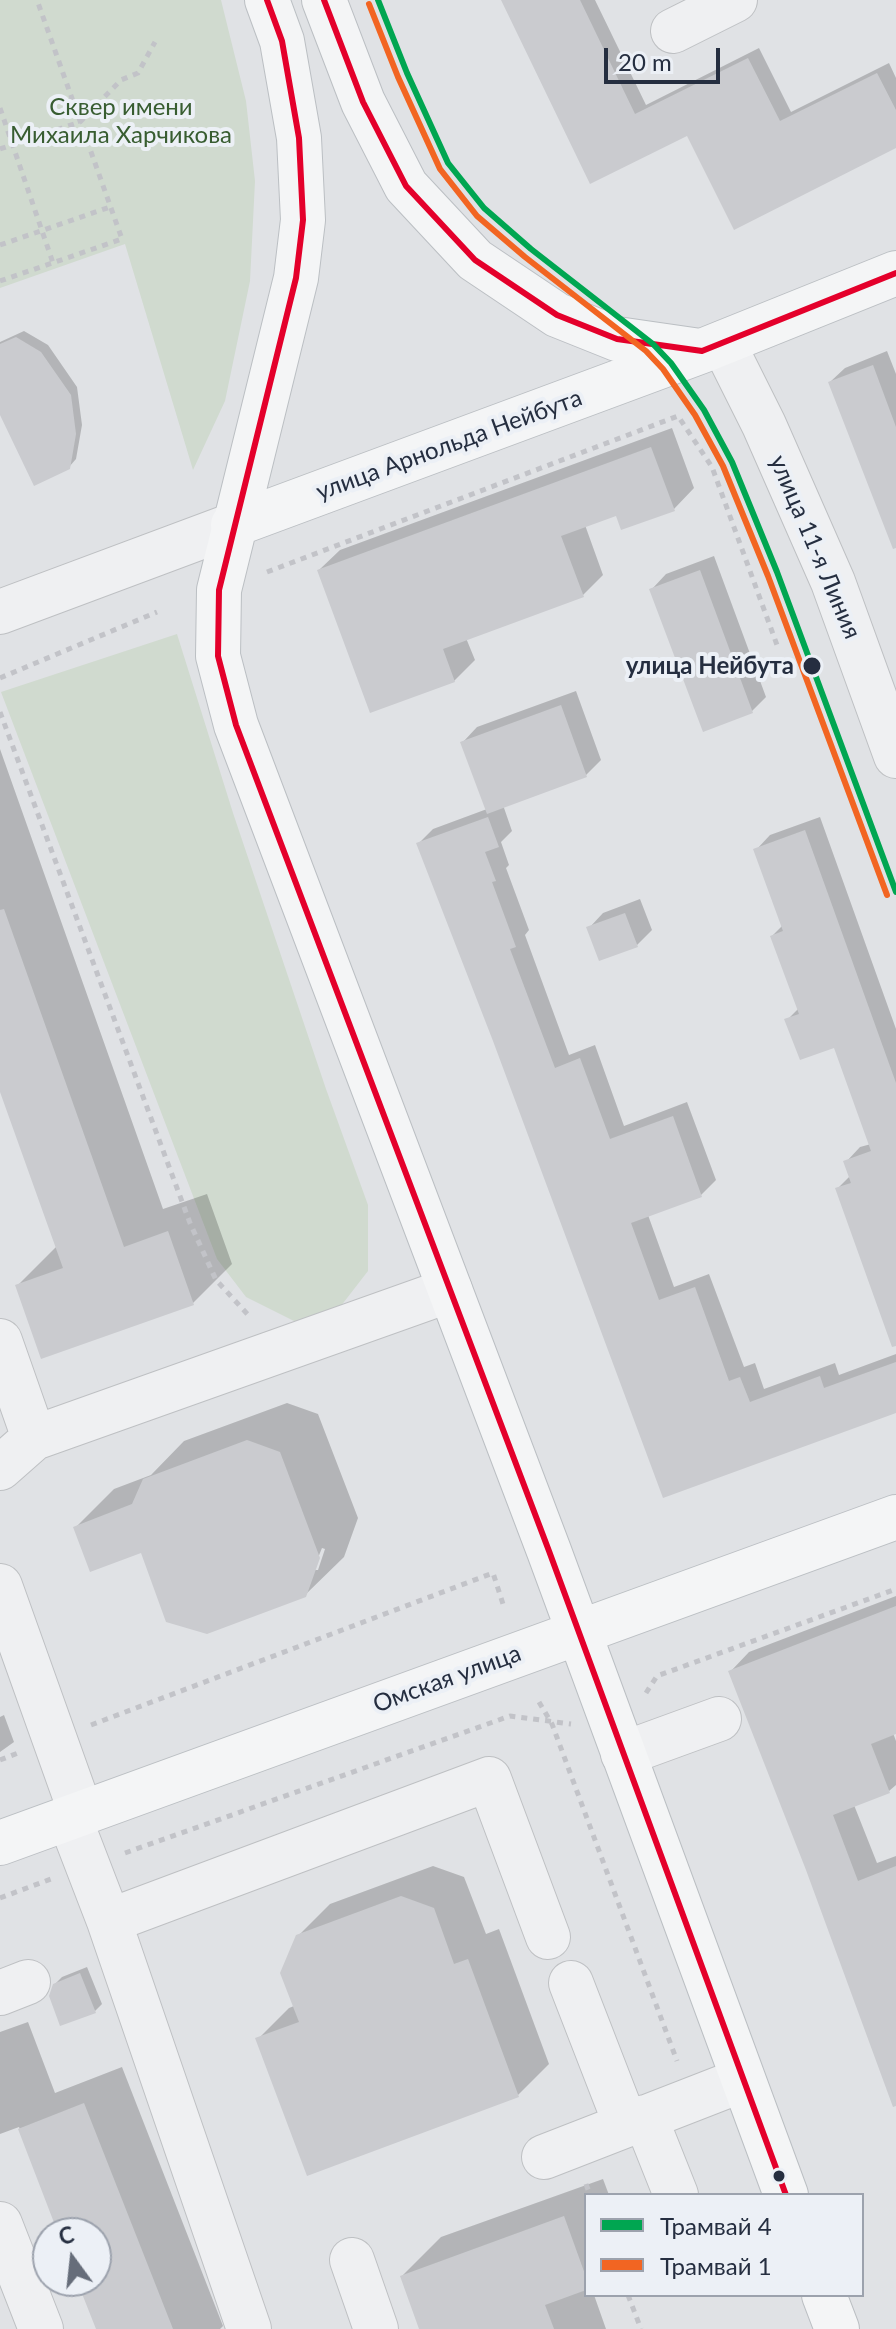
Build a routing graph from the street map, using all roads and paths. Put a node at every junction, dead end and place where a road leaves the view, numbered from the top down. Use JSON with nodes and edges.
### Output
{"nodes":[{"id":1,"x":37,"y":0,"type":"edge"},
{"id":2,"x":267,"y":0,"type":"edge"},
{"id":3,"x":324,"y":0,"type":"edge"},
{"id":4,"x":735,"y":0,"type":"edge"},
{"id":5,"x":673,"y":31,"type":"dead end"},
{"id":6,"x":155,"y":42,"type":"dead end"},
{"id":7,"x":0,"y":108,"type":"edge"},
{"id":8,"x":80,"y":122,"type":"junction"},
{"id":9,"x":13,"y":145,"type":"junction"},
{"id":10,"x":0,"y":149,"type":"edge"},
{"id":11,"x":110,"y":207,"type":"junction"},
{"id":12,"x":42,"y":231,"type":"junction"},
{"id":13,"x":0,"y":245,"type":"edge"},
{"id":14,"x":53,"y":263,"type":"junction"},
{"id":15,"x":896,"y":273,"type":"edge"},
{"id":16,"x":0,"y":281,"type":"edge"},
{"id":17,"x":713,"y":347,"type":"junction"},
{"id":18,"x":233,"y":525,"type":"junction"},
{"id":19,"x":265,"y":573,"type":"dead end"},
{"id":20,"x":0,"y":612,"type":"edge"},
{"id":21,"x":157,"y":612,"type":"dead end"},
{"id":22,"x":777,"y":645,"type":"dead end"},
{"id":23,"x":0,"y":678,"type":"edge"},
{"id":24,"x":0,"y":712,"type":"edge"},
{"id":25,"x":896,"y":756,"type":"edge"},
{"id":26,"x":450,"y":1290,"type":"junction"},
{"id":27,"x":0,"y":1341,"type":"edge"},
{"id":28,"x":293,"y":1346,"type":"junction"},
{"id":29,"x":34,"y":1438,"type":"junction"},
{"id":30,"x":0,"y":1468,"type":"edge"},
{"id":31,"x":896,"y":1517,"type":"edge"},
{"id":32,"x":0,"y":1586,"type":"edge"},
{"id":33,"x":896,"y":1589,"type":"edge"},
{"id":34,"x":503,"y":1604,"type":"dead end"},
{"id":35,"x":579,"y":1632,"type":"junction"},
{"id":36,"x":539,"y":1702,"type":"dead end"},
{"id":37,"x":641,"y":1703,"type":"dead end"},
{"id":38,"x":719,"y":1719,"type":"dead end"},
{"id":39,"x":552,"y":1724,"type":"junction"},
{"id":40,"x":55,"y":1739,"type":"junction"},
{"id":41,"x":623,"y":1754,"type":"junction"},
{"id":42,"x":0,"y":1760,"type":"edge"},
{"id":43,"x":75,"y":1815,"type":"junction"},
{"id":44,"x":0,"y":1843,"type":"edge"},
{"id":45,"x":87,"y":1865,"type":"junction"},
{"id":46,"x":0,"y":1898,"type":"edge"},
{"id":47,"x":109,"y":1921,"type":"junction"},
{"id":48,"x":548,"y":1937,"type":"dead end"},
{"id":49,"x":571,"y":1983,"type":"dead end"},
{"id":50,"x":742,"y":2080,"type":"junction"},
{"id":51,"x":691,"y":2099,"type":"junction"},
{"id":52,"x":636,"y":2121,"type":"junction"},
{"id":53,"x":544,"y":2157,"type":"dead end"},
{"id":54,"x":675,"y":2193,"type":"edge"},
{"id":55,"x":785,"y":2193,"type":"edge"},
{"id":56,"x":0,"y":2224,"type":"edge"},
{"id":57,"x":352,"y":2260,"type":"dead end"},
{"id":58,"x":629,"y":2297,"type":"edge"},
{"id":59,"x":825,"y":2297,"type":"edge"},
{"id":60,"x":41,"y":2329,"type":"edge"},
{"id":61,"x":249,"y":2329,"type":"edge"},
{"id":62,"x":376,"y":2329,"type":"edge"},
{"id":63,"x":641,"y":2329,"type":"edge"},
{"id":64,"x":837,"y":2329,"type":"edge"}],
"edges":[{"from":1,"to":8,"type":"path"},
{"from":2,"to":18,"type":"main road"},
{"from":3,"to":17,"type":"main road"},
{"from":4,"to":5,"type":"street"},
{"from":6,"to":8,"type":"path"},
{"from":7,"to":9,"type":"path"},
{"from":8,"to":9,"type":"path"},
{"from":8,"to":11,"type":"path"},
{"from":9,"to":10,"type":"path"},
{"from":9,"to":12,"type":"path"},
{"from":11,"to":12,"type":"path"},
{"from":11,"to":14,"type":"path"},
{"from":12,"to":13,"type":"path"},
{"from":12,"to":14,"type":"path"},
{"from":14,"to":16,"type":"path"},
{"from":15,"to":17,"type":"main road","name":"улица Арнольда Нейбута"},
{"from":17,"to":18,"type":"main road","name":"улица Арнольда Нейбута"},
{"from":17,"to":25,"type":"street","name":"улица 11-я Линия"},
{"from":18,"to":20,"type":"street","name":"улица Арнольда Нейбута"},
{"from":18,"to":26,"type":"main road"},
{"from":19,"to":22,"type":"path"},
{"from":21,"to":23,"type":"path"},
{"from":24,"to":28,"type":"path"},
{"from":26,"to":28,"type":"street"},
{"from":26,"to":35,"type":"main road"},
{"from":27,"to":29,"type":"street"},
{"from":28,"to":29,"type":"street"},
{"from":29,"to":30,"type":"street"},
{"from":31,"to":35,"type":"main road","name":"Омская улица"},
{"from":32,"to":40,"type":"street"},
{"from":33,"to":37,"type":"path"},
{"from":34,"to":40,"type":"path"},
{"from":35,"to":41,"type":"main road"},
{"from":35,"to":43,"type":"main road","name":"Омская улица"},
{"from":36,"to":39,"type":"path"},
{"from":38,"to":41,"type":"street"},
{"from":39,"to":45,"type":"path"},
{"from":39,"to":51,"type":"path"},
{"from":40,"to":42,"type":"path"},
{"from":40,"to":43,"type":"street"},
{"from":41,"to":50,"type":"main road"},
{"from":43,"to":44,"type":"main road","name":"Омская улица"},
{"from":43,"to":45,"type":"street"},
{"from":45,"to":46,"type":"path"},
{"from":45,"to":47,"type":"street"},
{"from":47,"to":48,"type":"street"},
{"from":47,"to":61,"type":"street"},
{"from":49,"to":52,"type":"street"},
{"from":50,"to":51,"type":"street"},
{"from":50,"to":55,"type":"main road"},
{"from":51,"to":52,"type":"street"},
{"from":52,"to":53,"type":"street"},
{"from":52,"to":54,"type":"street"},
{"from":56,"to":60,"type":"street"},
{"from":57,"to":62,"type":"street"},
{"from":58,"to":63,"type":"path"},
{"from":59,"to":64,"type":"main road"}]}
